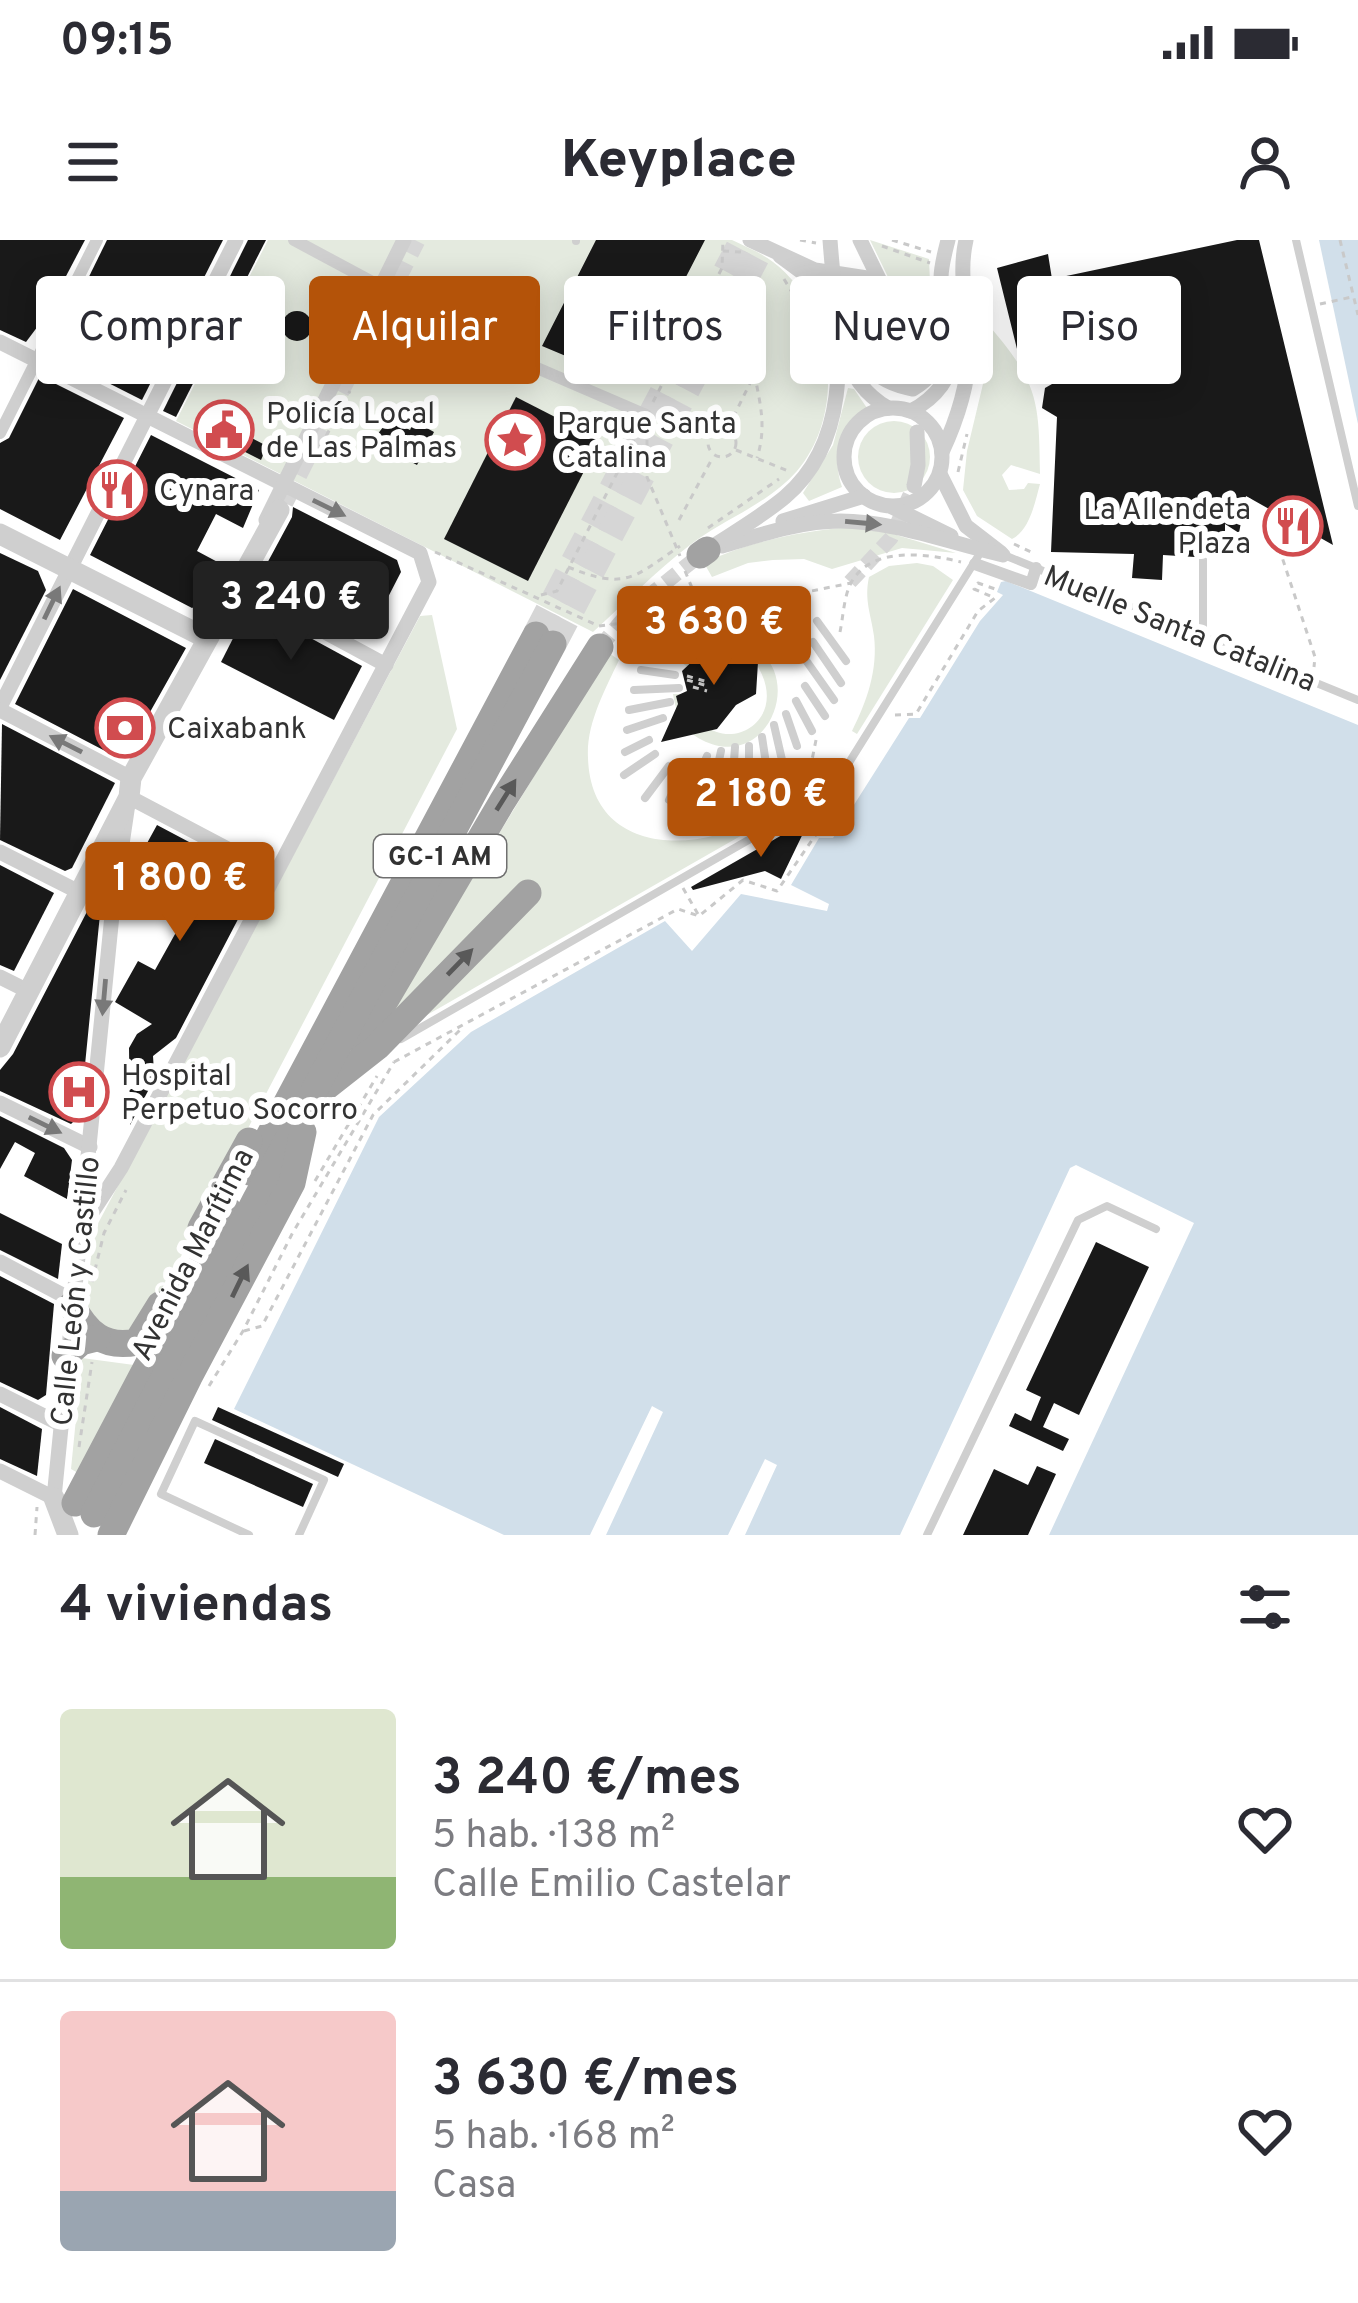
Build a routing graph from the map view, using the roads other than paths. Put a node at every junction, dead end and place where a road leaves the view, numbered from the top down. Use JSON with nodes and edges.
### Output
{"nodes":[{"id":1,"x":98,"y":240,"type":"edge"},
{"id":2,"x":236,"y":240,"type":"edge"},
{"id":3,"x":294,"y":240,"type":"edge"},
{"id":4,"x":404,"y":240,"type":"edge"},
{"id":5,"x":830,"y":240,"type":"edge"},
{"id":6,"x":860,"y":240,"type":"edge"},
{"id":7,"x":948,"y":240,"type":"edge"},
{"id":8,"x":966,"y":240,"type":"edge"},
{"id":9,"x":1296,"y":240,"type":"edge"},
{"id":10,"x":747,"y":246,"type":"edge"},
{"id":11,"x":775,"y":261,"type":"junction"},
{"id":12,"x":814,"y":270,"type":"junction"},
{"id":13,"x":832,"y":273,"type":"junction"},
{"id":14,"x":80,"y":276,"type":"edge"},
{"id":15,"x":358,"y":276,"type":"edge"},
{"id":16,"x":386,"y":276,"type":"edge"},
{"id":17,"x":805,"y":276,"type":"edge"},
{"id":18,"x":820,"y":276,"type":"edge"},
{"id":19,"x":832,"y":276,"type":"edge"},
{"id":20,"x":853,"y":276,"type":"edge"},
{"id":21,"x":878,"y":276,"type":"edge"},
{"id":22,"x":944,"y":276,"type":"edge"},
{"id":23,"x":0,"y":342,"type":"edge"},
{"id":24,"x":36,"y":360,"type":"edge"},
{"id":25,"x":36,"y":365,"type":"edge"},
{"id":26,"x":540,"y":369,"type":"edge"},
{"id":27,"x":82,"y":384,"type":"edge"},
{"id":28,"x":337,"y":384,"type":"edge"},
{"id":29,"x":836,"y":384,"type":"edge"},
{"id":30,"x":860,"y":384,"type":"edge"},
{"id":31,"x":893,"y":384,"type":"edge"},
{"id":32,"x":921,"y":384,"type":"edge"},
{"id":33,"x":941,"y":384,"type":"edge"},
{"id":34,"x":887,"y":408,"type":"junction"},
{"id":35,"x":911,"y":411,"type":"junction"},
{"id":36,"x":646,"y":415,"type":"road end"},
{"id":37,"x":146,"y":418,"type":"junction"},
{"id":38,"x":917,"y":432,"type":"dead end"},
{"id":39,"x":0,"y":433,"type":"edge"},
{"id":40,"x":942,"y":452,"type":"junction"},
{"id":41,"x":940,"y":474,"type":"junction"},
{"id":42,"x":914,"y":486,"type":"tunnel mouth"},
{"id":43,"x":289,"y":489,"type":"junction"},
{"id":44,"x":864,"y":496,"type":"junction"},
{"id":45,"x":889,"y":506,"type":"junction"},
{"id":46,"x":1358,"y":506,"type":"edge"},
{"id":47,"x":279,"y":510,"type":"tunnel mouth"},
{"id":48,"x":0,"y":533,"type":"edge"},
{"id":49,"x":696,"y":544,"type":"junction"},
{"id":50,"x":1003,"y":555,"type":"junction"},
{"id":51,"x":1203,"y":557,"type":"dead end"},
{"id":52,"x":976,"y":561,"type":"junction"},
{"id":53,"x":1036,"y":568,"type":"junction"},
{"id":54,"x":69,"y":569,"type":"junction"},
{"id":55,"x":241,"y":584,"type":"junction"},
{"id":56,"x":818,"y":621,"type":"dead end"},
{"id":57,"x":1203,"y":637,"type":"junction"},
{"id":58,"x":206,"y":638,"type":"junction"},
{"id":59,"x":544,"y":640,"type":"tunnel mouth"},
{"id":60,"x":813,"y":642,"type":"dead end"},
{"id":61,"x":600,"y":647,"type":"tunnel mouth"},
{"id":62,"x":805,"y":659,"type":"dead end"},
{"id":63,"x":846,"y":661,"type":"dead end"},
{"id":64,"x":386,"y":664,"type":"junction"},
{"id":65,"x":641,"y":670,"type":"dead end"},
{"id":66,"x":676,"y":675,"type":"road end"},
{"id":67,"x":841,"y":683,"type":"dead end"},
{"id":68,"x":805,"y":686,"type":"dead end"},
{"id":69,"x":679,"y":688,"type":"dead end"},
{"id":70,"x":634,"y":690,"type":"dead end"},
{"id":71,"x":1357,"y":696,"type":"edge"},
{"id":72,"x":834,"y":700,"type":"dead end"},
{"id":73,"x":796,"y":701,"type":"dead end"},
{"id":74,"x":670,"y":702,"type":"dead end"},
{"id":75,"x":0,"y":709,"type":"edge"},
{"id":76,"x":629,"y":710,"type":"dead end"},
{"id":77,"x":786,"y":714,"type":"dead end"},
{"id":78,"x":825,"y":716,"type":"dead end"},
{"id":79,"x":663,"y":718,"type":"dead end"},
{"id":80,"x":774,"y":725,"type":"dead end"},
{"id":81,"x":627,"y":730,"type":"dead end"},
{"id":82,"x":812,"y":731,"type":"dead end"},
{"id":83,"x":762,"y":737,"type":"dead end"},
{"id":84,"x":649,"y":740,"type":"dead end"},
{"id":85,"x":748,"y":746,"type":"dead end"},
{"id":86,"x":797,"y":746,"type":"dead end"},
{"id":87,"x":735,"y":747,"type":"dead end"},
{"id":88,"x":721,"y":751,"type":"dead end"},
{"id":89,"x":625,"y":752,"type":"dead end"},
{"id":90,"x":655,"y":754,"type":"dead end"},
{"id":91,"x":706,"y":756,"type":"dead end"},
{"id":92,"x":782,"y":760,"type":"dead end"},
{"id":93,"x":669,"y":766,"type":"dead end"},
{"id":94,"x":685,"y":769,"type":"dead end"},
{"id":95,"x":767,"y":770,"type":"dead end"},
{"id":96,"x":624,"y":775,"type":"dead end"},
{"id":97,"x":749,"y":781,"type":"dead end"},
{"id":98,"x":130,"y":787,"type":"junction"},
{"id":99,"x":731,"y":790,"type":"dead end"},
{"id":100,"x":645,"y":798,"type":"dead end"},
{"id":101,"x":711,"y":798,"type":"dead end"},
{"id":102,"x":669,"y":800,"type":"dead end"},
{"id":103,"x":689,"y":802,"type":"dead end"},
{"id":104,"x":0,"y":852,"type":"edge"},
{"id":105,"x":275,"y":874,"type":"junction"},
{"id":106,"x":528,"y":892,"type":"dead end"},
{"id":107,"x":81,"y":893,"type":"junction"},
{"id":108,"x":0,"y":977,"type":"edge"},
{"id":109,"x":28,"y":991,"type":"junction"},
{"id":110,"x":0,"y":1047,"type":"edge"},
{"id":111,"x":385,"y":1055,"type":"junction"},
{"id":112,"x":321,"y":1059,"type":"junction"},
{"id":113,"x":311,"y":1101,"type":"junction"},
{"id":114,"x":0,"y":1103,"type":"edge"},
{"id":115,"x":90,"y":1147,"type":"junction"},
{"id":116,"x":82,"y":1228,"type":"junction"},
{"id":117,"x":1156,"y":1229,"type":"dead end"},
{"id":118,"x":0,"y":1262,"type":"edge"},
{"id":119,"x":78,"y":1298,"type":"junction"},
{"id":120,"x":97,"y":1338,"type":"junction"},
{"id":121,"x":65,"y":1356,"type":"junction"},
{"id":122,"x":0,"y":1394,"type":"edge"},
{"id":123,"x":62,"y":1425,"type":"junction"},
{"id":124,"x":0,"y":1471,"type":"edge"},
{"id":125,"x":84,"y":1513,"type":"edge"},
{"id":126,"x":68,"y":1535,"type":"edge"},
{"id":127,"x":249,"y":1535,"type":"edge"},
{"id":128,"x":299,"y":1535,"type":"edge"},
{"id":129,"x":927,"y":1535,"type":"edge"}],
"edges":[{"from":1,"to":14,"type":"street"},
{"from":2,"to":37,"type":"street"},
{"from":3,"to":15,"type":"street"},
{"from":4,"to":16,"type":"street","name":"Calle León y Castillo"},
{"from":5,"to":13,"type":"street"},
{"from":6,"to":21,"type":"street"},
{"from":7,"to":22,"type":"street"},
{"from":8,"to":40,"type":"street"},
{"from":9,"to":46,"type":"lane"},
{"from":10,"to":11,"type":"street"},
{"from":11,"to":12,"type":"street"},
{"from":11,"to":17,"type":"street"},
{"from":12,"to":13,"type":"street"},
{"from":12,"to":18,"type":"street"},
{"from":13,"to":19,"type":"street"},
{"from":13,"to":20,"type":"street"},
{"from":23,"to":24,"type":"street"},
{"from":25,"to":39,"type":"street"},
{"from":26,"to":36,"type":"street"},
{"from":27,"to":37,"type":"street"},
{"from":28,"to":43,"type":"street","name":"Calle León y Castillo"},
{"from":29,"to":49,"type":"street"},
{"from":30,"to":34,"type":"street"},
{"from":31,"to":32,"type":"street"},
{"from":33,"to":35,"type":"street"},
{"from":34,"to":35,"type":"street"},
{"from":34,"to":44,"type":"street"},
{"from":35,"to":40,"type":"street"},
{"from":37,"to":43,"type":"street"},
{"from":37,"to":54,"type":"street"},
{"from":38,"to":42,"type":"street"},
{"from":40,"to":41,"type":"street"},
{"from":41,"to":45,"type":"street"},
{"from":41,"to":50,"type":"street"},
{"from":43,"to":55,"type":"street","name":"Calle León y Castillo"},
{"from":43,"to":64,"type":"street","one_way":true},
{"from":44,"to":45,"type":"street"},
{"from":44,"to":49,"type":"street"},
{"from":45,"to":50,"type":"street"},
{"from":47,"to":55,"type":"street","name":"Calle León y Castillo"},
{"from":48,"to":54,"type":"street"},
{"from":49,"to":52,"type":"street","one_way":true},
{"from":50,"to":52,"type":"street"},
{"from":50,"to":53,"type":"lane","name":"Muelle Santa Catalina"},
{"from":51,"to":57,"type":"lane"},
{"from":52,"to":53,"type":"street"},
{"from":52,"to":111,"type":"lane"},
{"from":53,"to":57,"type":"lane","name":"Muelle Santa Catalina"},
{"from":54,"to":58,"type":"street"},
{"from":75,"to":54,"type":"street","one_way":true},
{"from":55,"to":58,"type":"street","name":"Calle León y Castillo"},
{"from":55,"to":64,"type":"street"},
{"from":56,"to":63,"type":"lane"},
{"from":57,"to":71,"type":"lane","name":"Muelle Santa Catalina"},
{"from":58,"to":98,"type":"street","name":"Calle León y Castillo"},
{"from":59,"to":112,"type":"highway","name":"Avenida Marítima","number":"GC-1 AM"},
{"from":60,"to":67,"type":"lane"},
{"from":112,"to":61,"type":"highway","one_way":true},
{"from":62,"to":72,"type":"lane"},
{"from":64,"to":105,"type":"street"},
{"from":65,"to":66,"type":"lane"},
{"from":68,"to":78,"type":"lane"},
{"from":69,"to":70,"type":"lane"},
{"from":73,"to":82,"type":"lane"},
{"from":74,"to":76,"type":"lane"},
{"from":98,"to":75,"type":"street","one_way":true},
{"from":77,"to":86,"type":"lane"},
{"from":79,"to":81,"type":"lane"},
{"from":80,"to":92,"type":"lane"},
{"from":83,"to":95,"type":"lane"},
{"from":84,"to":89,"type":"lane"},
{"from":85,"to":97,"type":"lane"},
{"from":87,"to":99,"type":"lane"},
{"from":88,"to":101,"type":"lane"},
{"from":90,"to":96,"type":"lane"},
{"from":91,"to":103,"type":"lane"},
{"from":93,"to":100,"type":"lane"},
{"from":94,"to":102,"type":"lane"},
{"from":98,"to":105,"type":"street"},
{"from":98,"to":107,"type":"street","name":"Calle León y Castillo"},
{"from":98,"to":115,"type":"street","name":"Calle León y Castillo","one_way":true},
{"from":104,"to":107,"type":"street"},
{"from":105,"to":116,"type":"street"},
{"from":111,"to":106,"type":"highway","one_way":true},
{"from":107,"to":109,"type":"street","name":"Calle León y Castillo"},
{"from":108,"to":109,"type":"street"},
{"from":109,"to":110,"type":"street","name":"Calle León y Castillo"},
{"from":111,"to":113,"type":"highway"},
{"from":112,"to":113,"type":"highway","name":"Avenida Marítima","number":"GC-1 AM"},
{"from":112,"to":120,"type":"highway"},
{"from":112,"to":125,"type":"highway","name":"Avenida Marítima","number":"GC-1 AM"},
{"from":125,"to":113,"type":"highway","name":"Avenida Marítima","number":"GC-1 AM","one_way":true},
{"from":114,"to":115,"type":"street","one_way":true},
{"from":115,"to":116,"type":"street","name":"Calle León y Castillo"},
{"from":116,"to":119,"type":"street","name":"Calle León y Castillo"},
{"from":117,"to":129,"type":"lane"},
{"from":118,"to":119,"type":"street"},
{"from":119,"to":120,"type":"highway"},
{"from":119,"to":121,"type":"street","name":"Calle León y Castillo"},
{"from":120,"to":121,"type":"highway"},
{"from":121,"to":123,"type":"street","name":"Calle León y Castillo"},
{"from":122,"to":123,"type":"street"},
{"from":123,"to":125,"type":"street","name":"Calle León y Castillo"},
{"from":124,"to":125,"type":"street"},
{"from":125,"to":126,"type":"street"},
{"from":127,"to":128,"type":"lane"}]}
